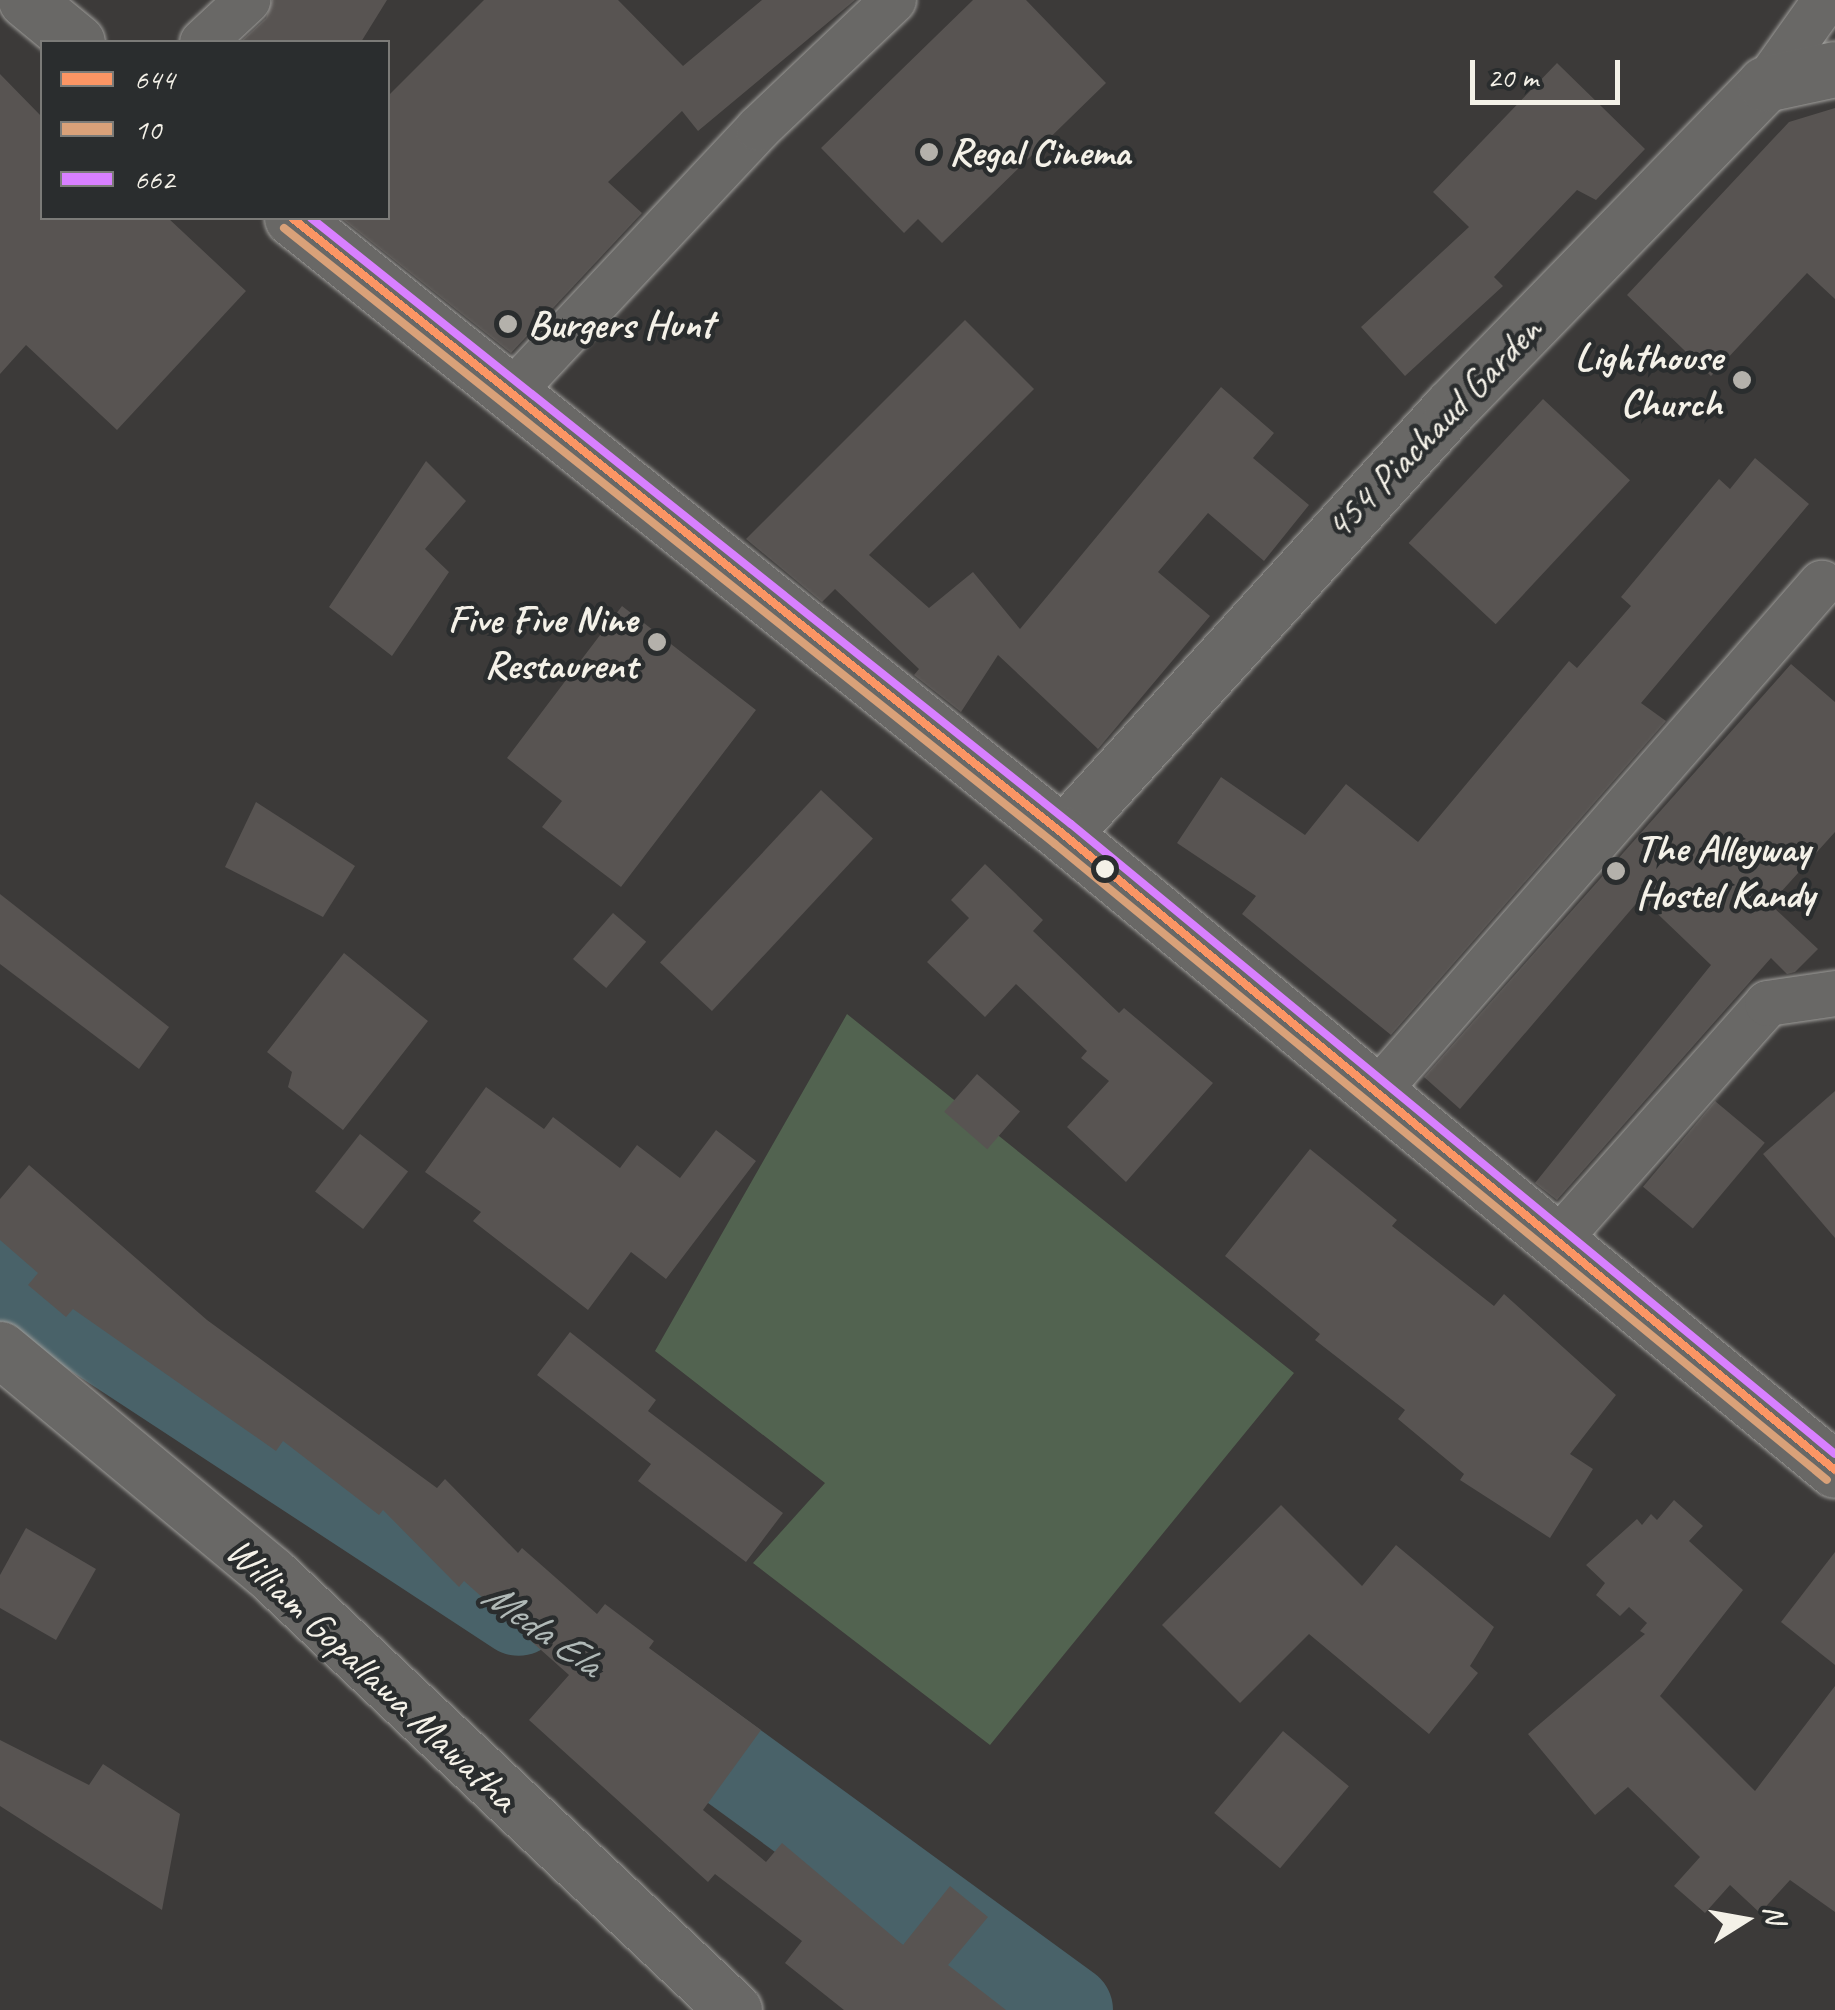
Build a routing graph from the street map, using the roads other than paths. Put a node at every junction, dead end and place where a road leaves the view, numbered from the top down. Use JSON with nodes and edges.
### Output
{"nodes":[{"id":1,"x":26,"y":0,"type":"edge"},
{"id":2,"x":247,"y":0,"type":"edge"},
{"id":3,"x":893,"y":0,"type":"edge"},
{"id":4,"x":1825,"y":0,"type":"edge"},
{"id":5,"x":74,"y":40,"type":"edge"},
{"id":6,"x":204,"y":40,"type":"edge"},
{"id":7,"x":1835,"y":70,"type":"edge"},
{"id":8,"x":1765,"y":84,"type":"junction"},
{"id":9,"x":295,"y":220,"type":"edge"},
{"id":10,"x":512,"y":392,"type":"junction"},
{"id":11,"x":1821,"y":583,"type":"dead end"},
{"id":12,"x":1064,"y":834,"type":"junction"},
{"id":13,"x":1835,"y":993,"type":"edge"},
{"id":14,"x":1375,"y":1093,"type":"junction"},
{"id":15,"x":1556,"y":1241,"type":"junction"},
{"id":16,"x":0,"y":1349,"type":"edge"},
{"id":17,"x":1835,"y":1470,"type":"edge"},
{"id":18,"x":734,"y":2010,"type":"edge"}],
"edges":[{"from":1,"to":5,"type":"main road"},
{"from":2,"to":6,"type":"street"},
{"from":3,"to":10,"type":"street"},
{"from":4,"to":8,"type":"street"},
{"from":7,"to":8,"type":"main road"},
{"from":8,"to":12,"type":"main road","name":"454 Piachaud Garden"},
{"from":9,"to":10,"type":"main road"},
{"from":10,"to":12,"type":"main road"},
{"from":11,"to":14,"type":"street"},
{"from":12,"to":14,"type":"main road"},
{"from":13,"to":15,"type":"street"},
{"from":14,"to":15,"type":"main road"},
{"from":15,"to":17,"type":"main road"},
{"from":16,"to":18,"type":"main road","name":"William Gopallawa Mawatha"}]}
